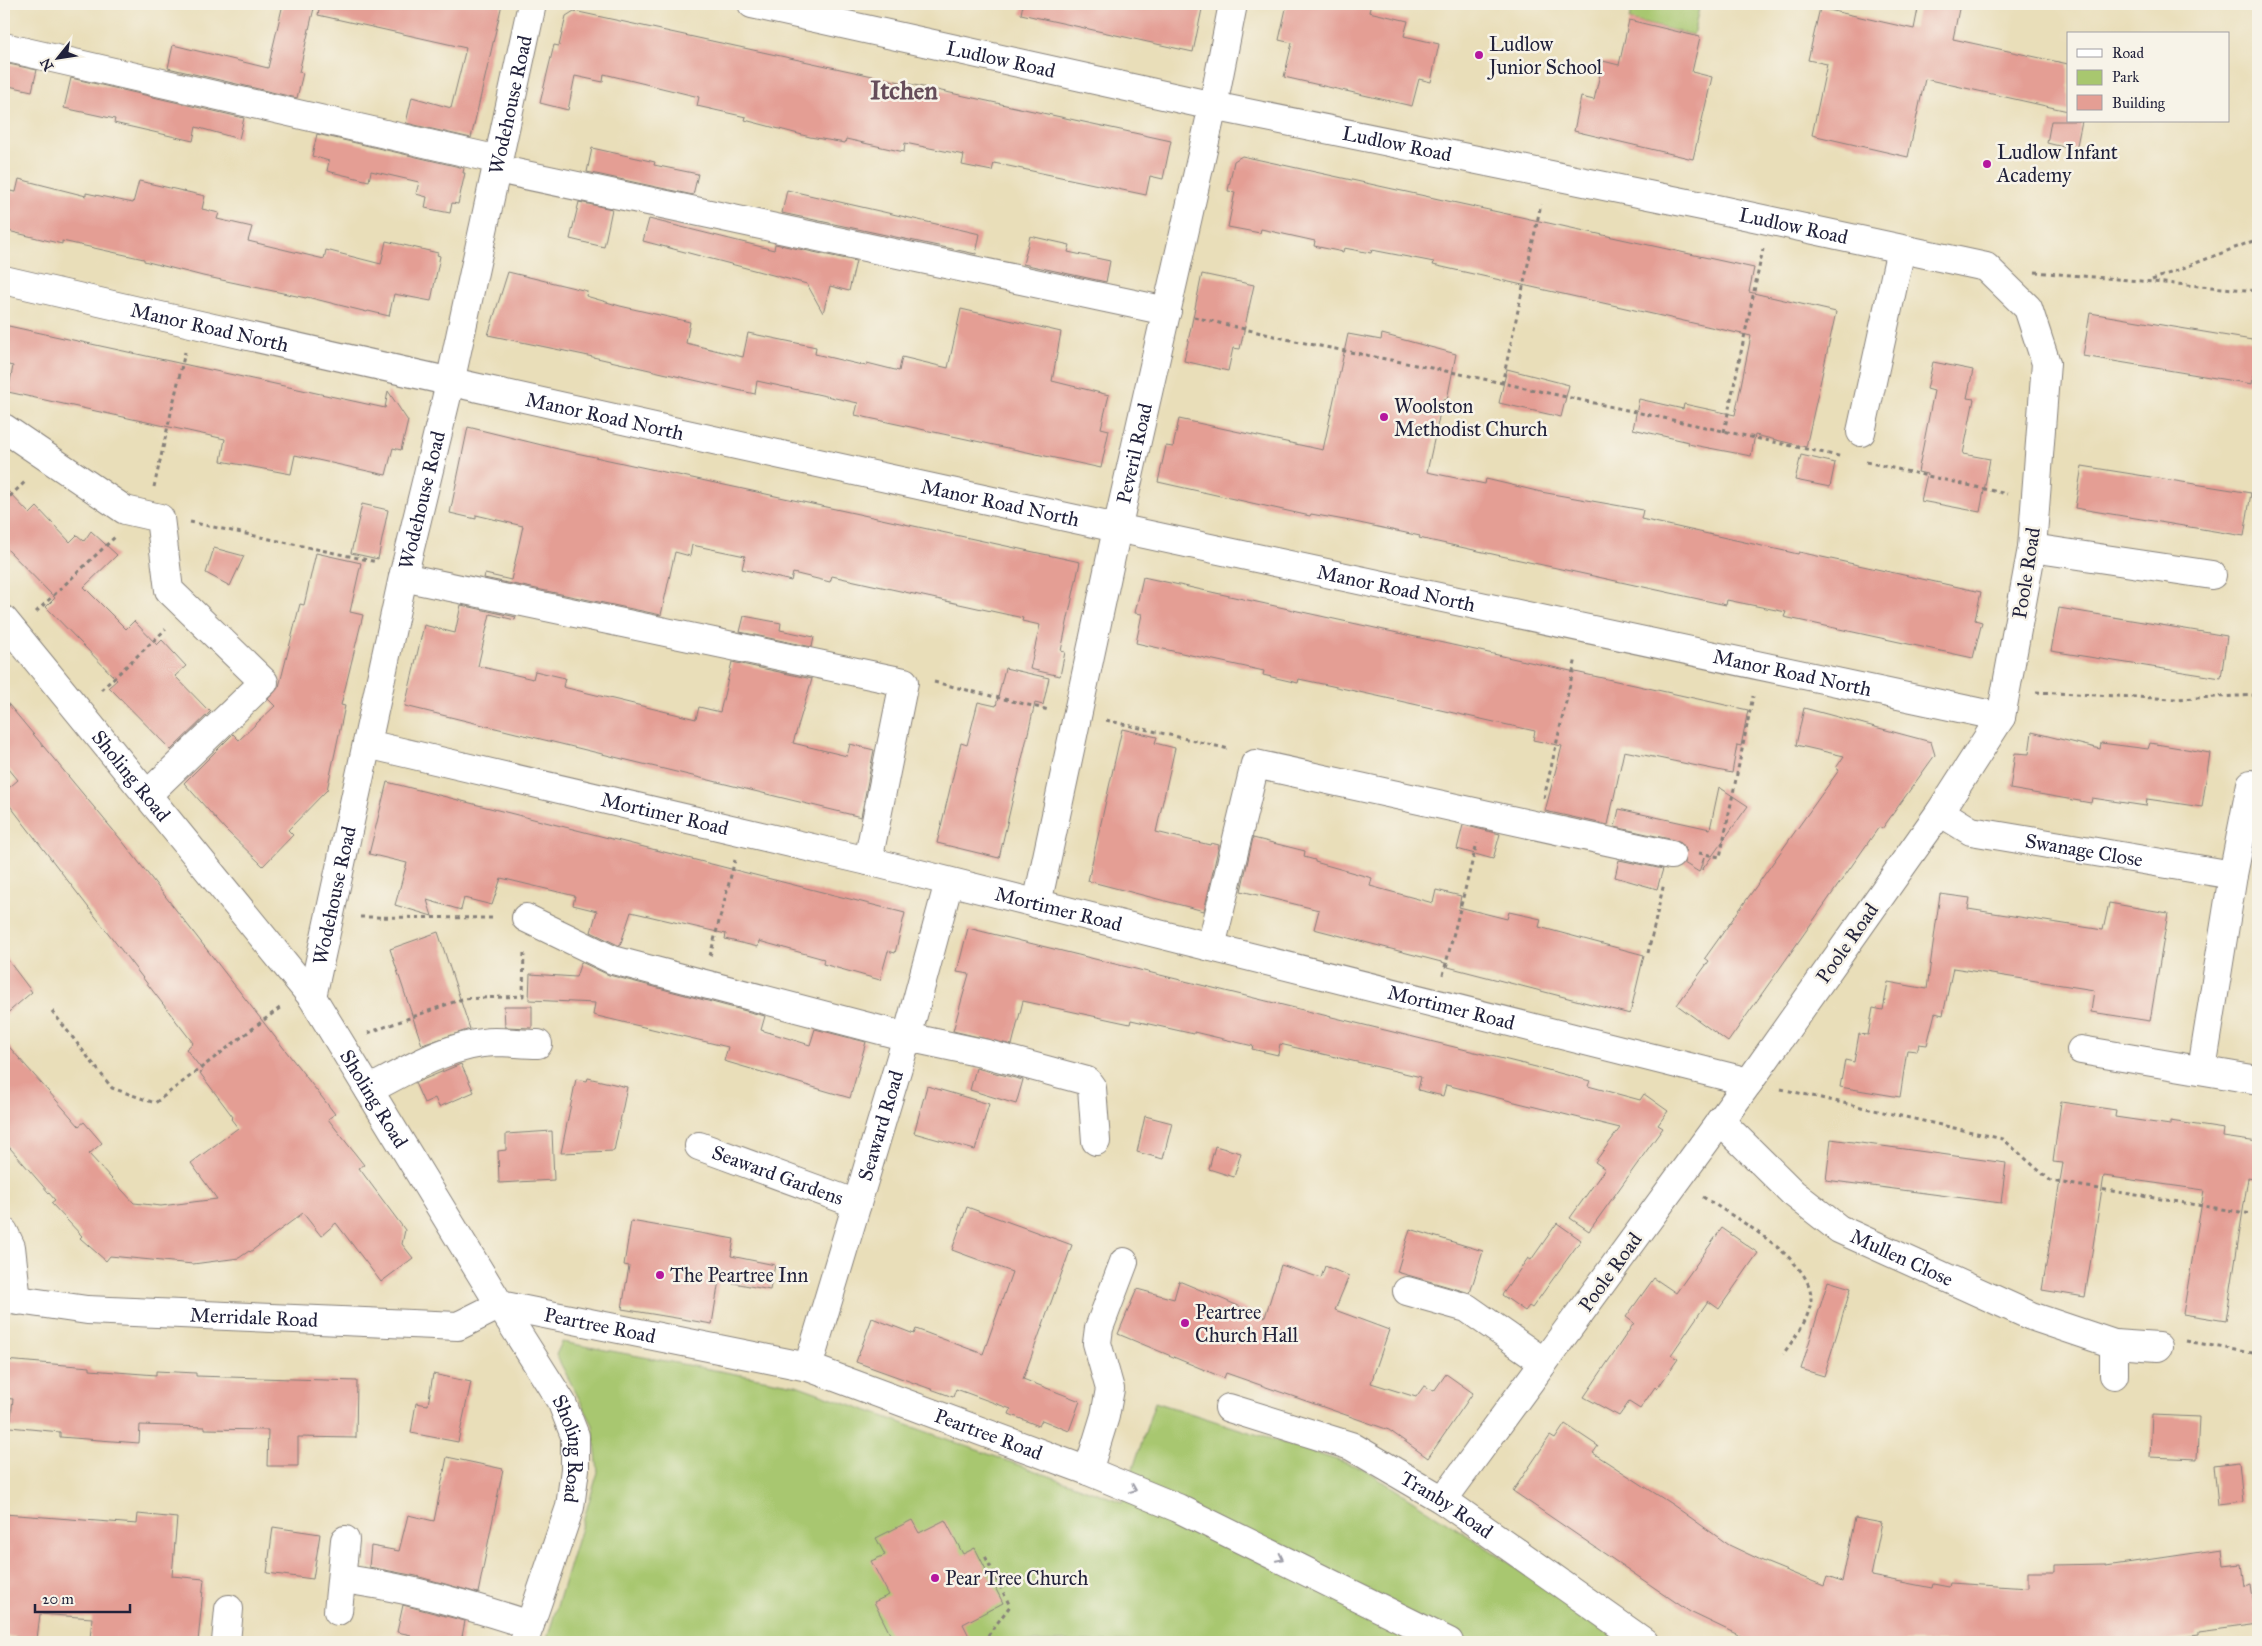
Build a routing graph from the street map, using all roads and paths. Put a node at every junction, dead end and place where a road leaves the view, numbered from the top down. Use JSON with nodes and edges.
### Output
{"nodes":[{"id":1,"x":532,"y":4,"type":"edge"},
{"id":2,"x":752,"y":4,"type":"edge"},
{"id":3,"x":1233,"y":4,"type":"edge"},
{"id":4,"x":4,"y":47,"type":"edge"},
{"id":5,"x":1213,"y":106,"type":"junction"},
{"id":6,"x":498,"y":164,"type":"junction"},
{"id":7,"x":1547,"y":174,"type":"junction"},
{"id":8,"x":1769,"y":220,"type":"junction"},
{"id":9,"x":2258,"y":239,"type":"edge"},
{"id":10,"x":1901,"y":249,"type":"junction"},
{"id":11,"x":2033,"y":272,"type":"dead end"},
{"id":12,"x":4,"y":280,"type":"edge"},
{"id":13,"x":2150,"y":281,"type":"junction"},
{"id":14,"x":2258,"y":291,"type":"edge"},
{"id":15,"x":2028,"y":308,"type":"joint"},
{"id":16,"x":1167,"y":311,"type":"junction"},
{"id":17,"x":191,"y":324,"type":"junction"},
{"id":18,"x":450,"y":383,"type":"junction"},
{"id":19,"x":1502,"y":384,"type":"junction"},
{"id":20,"x":4,"y":428,"type":"edge"},
{"id":21,"x":1724,"y":432,"type":"junction"},
{"id":22,"x":1861,"y":432,"type":"dead end"},
{"id":23,"x":1848,"y":458,"type":"dead end"},
{"id":24,"x":1857,"y":460,"type":"dead end"},
{"id":25,"x":2035,"y":500,"type":"junction"},
{"id":26,"x":149,"y":515,"type":"junction"},
{"id":27,"x":1117,"y":528,"type":"junction"},
{"id":28,"x":2032,"y":548,"type":"junction"},
{"id":29,"x":404,"y":573,"type":"junction"},
{"id":30,"x":2212,"y":575,"type":"dead end"},
{"id":31,"x":188,"y":608,"type":"junction"},
{"id":32,"x":9,"y":626,"type":"edge"},
{"id":33,"x":1583,"y":628,"type":"junction"},
{"id":34,"x":1759,"y":666,"type":"junction"},
{"id":35,"x":904,"y":682,"type":"junction"},
{"id":36,"x":2006,"y":690,"type":"junction"},
{"id":37,"x":2258,"y":695,"type":"edge"},
{"id":38,"x":79,"y":712,"type":"junction"},
{"id":39,"x":1077,"y":715,"type":"junction"},
{"id":40,"x":2000,"y":717,"type":"junction"},
{"id":41,"x":367,"y":744,"type":"junction"},
{"id":42,"x":1255,"y":764,"type":"junction"},
{"id":43,"x":2251,"y":784,"type":"dead end"},
{"id":44,"x":147,"y":795,"type":"junction"},
{"id":45,"x":1940,"y":812,"type":"junction"},
{"id":46,"x":1485,"y":814,"type":"junction"},
{"id":47,"x":1537,"y":826,"type":"junction"},
{"id":48,"x":742,"y":832,"type":"junction"},
{"id":49,"x":1671,"y":855,"type":"junction"},
{"id":50,"x":868,"y":861,"type":"junction"},
{"id":51,"x":2233,"y":875,"type":"junction"},
{"id":52,"x":949,"y":882,"type":"junction"},
{"id":53,"x":1037,"y":904,"type":"junction"},
{"id":54,"x":329,"y":917,"type":"junction"},
{"id":55,"x":526,"y":918,"type":"junction"},
{"id":56,"x":1211,"y":947,"type":"junction"},
{"id":57,"x":1648,"y":953,"type":"dead end"},
{"id":58,"x":703,"y":983,"type":"junction"},
{"id":59,"x":308,"y":993,"type":"junction"},
{"id":60,"x":1436,"y":1002,"type":"junction"},
{"id":61,"x":52,"y":1011,"type":"dead end"},
{"id":62,"x":907,"y":1037,"type":"junction"},
{"id":63,"x":340,"y":1043,"type":"junction"},
{"id":64,"x":538,"y":1044,"type":"dead end"},
{"id":65,"x":2082,"y":1050,"type":"dead end"},
{"id":66,"x":2202,"y":1069,"type":"junction"},
{"id":67,"x":2258,"y":1080,"type":"edge"},
{"id":68,"x":1749,"y":1082,"type":"junction"},
{"id":69,"x":368,"y":1090,"type":"junction"},
{"id":70,"x":1720,"y":1121,"type":"junction"},
{"id":71,"x":1096,"y":1141,"type":"dead end"},
{"id":72,"x":699,"y":1146,"type":"dead end"},
{"id":73,"x":1678,"y":1179,"type":"junction"},
{"id":74,"x":857,"y":1204,"type":"junction"},
{"id":75,"x":2258,"y":1215,"type":"edge"},
{"id":76,"x":4,"y":1232,"type":"edge"},
{"id":77,"x":1124,"y":1262,"type":"dead end"},
{"id":78,"x":1407,"y":1291,"type":"dead end"},
{"id":79,"x":10,"y":1300,"type":"edge"},
{"id":80,"x":500,"y":1305,"type":"junction"},
{"id":81,"x":2114,"y":1344,"type":"junction"},
{"id":82,"x":2158,"y":1347,"type":"joint"},
{"id":83,"x":1783,"y":1354,"type":"dead end"},
{"id":84,"x":2258,"y":1354,"type":"edge"},
{"id":85,"x":1544,"y":1362,"type":"junction"},
{"id":86,"x":808,"y":1367,"type":"junction"},
{"id":87,"x":2114,"y":1376,"type":"dead end"},
{"id":88,"x":1229,"y":1408,"type":"dead end"},
{"id":89,"x":1088,"y":1471,"type":"junction"},
{"id":90,"x":1443,"y":1500,"type":"junction"},
{"id":91,"x":345,"y":1540,"type":"dead end"},
{"id":92,"x":984,"y":1554,"type":"dead end"},
{"id":93,"x":342,"y":1579,"type":"junction"},
{"id":94,"x":229,"y":1609,"type":"dead end"},
{"id":95,"x":338,"y":1611,"type":"dead end"},
{"id":96,"x":527,"y":1634,"type":"edge"},
{"id":97,"x":226,"y":1642,"type":"edge"},
{"id":98,"x":984,"y":1642,"type":"edge"},
{"id":99,"x":1448,"y":1642,"type":"edge"},
{"id":100,"x":1644,"y":1642,"type":"edge"}],
"edges":[{"from":1,"to":6,"type":"street","name":"Wodehouse Road"},
{"from":2,"to":5,"type":"street","name":"Ludlow Road"},
{"from":3,"to":5,"type":"street","name":"Peveril Road"},
{"from":4,"to":6,"type":"street"},
{"from":5,"to":7,"type":"street","name":"Ludlow Road"},
{"from":5,"to":16,"type":"street","name":"Peveril Road"},
{"from":6,"to":16,"type":"street"},
{"from":6,"to":18,"type":"street","name":"Wodehouse Road"},
{"from":7,"to":8,"type":"street","name":"Ludlow Road"},
{"from":7,"to":19,"type":"path"},
{"from":8,"to":10,"type":"street","name":"Ludlow Road"},
{"from":8,"to":21,"type":"path"},
{"from":9,"to":13,"type":"path"},
{"from":10,"to":15,"type":"street","name":"Ludlow Road"},
{"from":10,"to":22,"type":"street"},
{"from":11,"to":13,"type":"path"},
{"from":12,"to":17,"type":"street","name":"Manor Road North"},
{"from":13,"to":14,"type":"path"},
{"from":15,"to":25,"type":"street","name":"Poole Road"},
{"from":16,"to":19,"type":"path"},
{"from":16,"to":27,"type":"street","name":"Peveril Road"},
{"from":17,"to":18,"type":"street","name":"Manor Road North"},
{"from":17,"to":26,"type":"path"},
{"from":18,"to":27,"type":"street","name":"Manor Road North"},
{"from":18,"to":29,"type":"street","name":"Wodehouse Road"},
{"from":19,"to":21,"type":"path"},
{"from":20,"to":26,"type":"street"},
{"from":21,"to":23,"type":"path"},
{"from":24,"to":25,"type":"path"},
{"from":25,"to":28,"type":"street","name":"Poole Road"},
{"from":26,"to":29,"type":"path"},
{"from":26,"to":31,"type":"street"},
{"from":26,"to":32,"type":"path"},
{"from":27,"to":33,"type":"street","name":"Manor Road North"},
{"from":27,"to":39,"type":"street","name":"Peveril Road"},
{"from":28,"to":30,"type":"street"},
{"from":28,"to":36,"type":"street","name":"Poole Road"},
{"from":29,"to":35,"type":"street"},
{"from":29,"to":41,"type":"street","name":"Wodehouse Road"},
{"from":31,"to":38,"type":"path"},
{"from":31,"to":44,"type":"street"},
{"from":32,"to":38,"type":"street","name":"Sholing Road"},
{"from":33,"to":34,"type":"street","name":"Manor Road North"},
{"from":33,"to":47,"type":"path"},
{"from":34,"to":40,"type":"street","name":"Manor Road North"},
{"from":34,"to":49,"type":"path"},
{"from":35,"to":39,"type":"path"},
{"from":35,"to":50,"type":"street"},
{"from":36,"to":37,"type":"path"},
{"from":36,"to":40,"type":"street","name":"Poole Road"},
{"from":38,"to":44,"type":"street","name":"Sholing Road"},
{"from":39,"to":42,"type":"path"},
{"from":39,"to":53,"type":"street","name":"Peveril Road"},
{"from":40,"to":45,"type":"street","name":"Poole Road"},
{"from":41,"to":48,"type":"street","name":"Mortimer Road"},
{"from":41,"to":54,"type":"street","name":"Wodehouse Road"},
{"from":42,"to":46,"type":"street"},
{"from":42,"to":56,"type":"street"},
{"from":43,"to":51,"type":"street"},
{"from":44,"to":59,"type":"street","name":"Sholing Road"},
{"from":45,"to":51,"type":"street","name":"Swanage Close"},
{"from":45,"to":68,"type":"street","name":"Poole Road"},
{"from":46,"to":47,"type":"street"},
{"from":46,"to":60,"type":"path"},
{"from":47,"to":49,"type":"street"},
{"from":48,"to":50,"type":"street","name":"Mortimer Road"},
{"from":48,"to":58,"type":"path"},
{"from":49,"to":57,"type":"path"},
{"from":50,"to":52,"type":"street","name":"Mortimer Road"},
{"from":51,"to":66,"type":"street"},
{"from":52,"to":53,"type":"street","name":"Mortimer Road"},
{"from":52,"to":62,"type":"street","name":"Seaward Road"},
{"from":53,"to":56,"type":"street","name":"Mortimer Road"},
{"from":54,"to":55,"type":"path"},
{"from":54,"to":59,"type":"street","name":"Wodehouse Road"},
{"from":55,"to":58,"type":"street"},
{"from":55,"to":63,"type":"path"},
{"from":56,"to":60,"type":"street","name":"Mortimer Road"},
{"from":58,"to":62,"type":"street"},
{"from":59,"to":61,"type":"path"},
{"from":59,"to":63,"type":"street","name":"Sholing Road"},
{"from":60,"to":68,"type":"street","name":"Mortimer Road"},
{"from":62,"to":71,"type":"street"},
{"from":62,"to":74,"type":"street","name":"Seaward Road"},
{"from":63,"to":69,"type":"street","name":"Sholing Road"},
{"from":64,"to":69,"type":"street"},
{"from":65,"to":66,"type":"street"},
{"from":66,"to":67,"type":"street"},
{"from":68,"to":70,"type":"street","name":"Poole Road"},
{"from":68,"to":75,"type":"path"},
{"from":69,"to":80,"type":"street","name":"Sholing Road"},
{"from":70,"to":73,"type":"street","name":"Poole Road"},
{"from":70,"to":81,"type":"street","name":"Mullen Close"},
{"from":72,"to":74,"type":"street","name":"Seaward Gardens"},
{"from":73,"to":83,"type":"path"},
{"from":73,"to":85,"type":"street","name":"Poole Road"},
{"from":74,"to":86,"type":"street","name":"Seaward Road"},
{"from":76,"to":79,"type":"street"},
{"from":77,"to":89,"type":"street"},
{"from":78,"to":85,"type":"street"},
{"from":79,"to":80,"type":"street","name":"Merridale Road"},
{"from":80,"to":86,"type":"street","name":"Peartree Road"},
{"from":80,"to":96,"type":"street","name":"Sholing Road"},
{"from":81,"to":82,"type":"street","name":"Mullen Close"},
{"from":81,"to":87,"type":"street"},
{"from":82,"to":84,"type":"path"},
{"from":85,"to":90,"type":"street","name":"Poole Road"},
{"from":86,"to":89,"type":"street","name":"Peartree Road"},
{"from":88,"to":90,"type":"street","name":"Tranby Road"},
{"from":89,"to":99,"type":"street","name":"Peartree Road","one_way":true},
{"from":90,"to":100,"type":"street","name":"Tranby Road"},
{"from":91,"to":93,"type":"street"},
{"from":92,"to":98,"type":"path"},
{"from":93,"to":95,"type":"street"},
{"from":93,"to":96,"type":"street"},
{"from":94,"to":97,"type":"street"}]}
